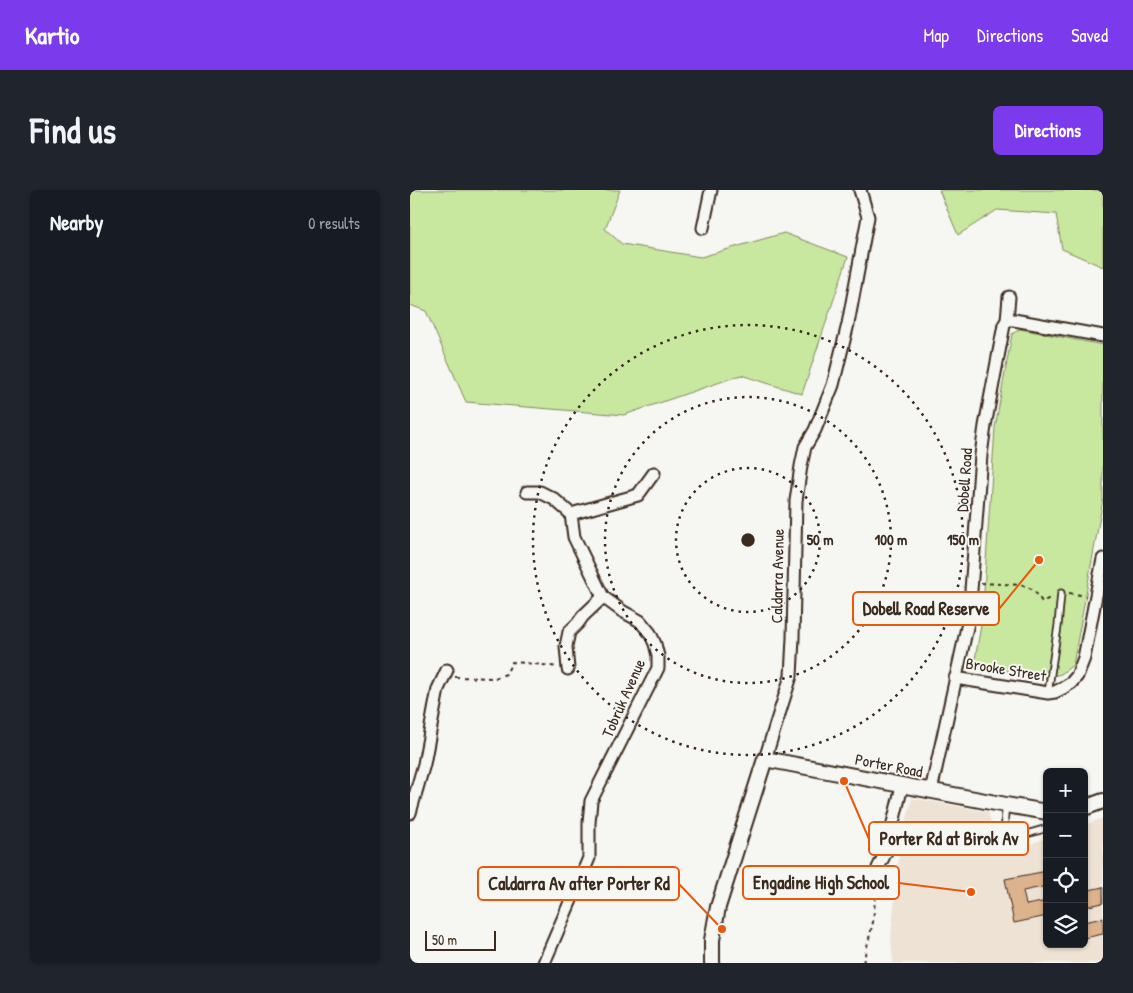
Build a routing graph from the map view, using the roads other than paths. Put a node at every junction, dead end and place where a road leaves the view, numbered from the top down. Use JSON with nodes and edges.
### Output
{"nodes":[{"id":1,"x":711,"y":190,"type":"edge"},
{"id":2,"x":860,"y":190,"type":"edge"},
{"id":3,"x":703,"y":228,"type":"dead end"},
{"id":4,"x":1009,"y":297,"type":"dead end"},
{"id":5,"x":1007,"y":320,"type":"junction"},
{"id":6,"x":1103,"y":336,"type":"edge"},
{"id":7,"x":654,"y":473,"type":"dead end"},
{"id":8,"x":527,"y":492,"type":"dead end"},
{"id":9,"x":571,"y":514,"type":"junction"},
{"id":10,"x":1103,"y":559,"type":"edge"},
{"id":11,"x":1061,"y":593,"type":"road end"},
{"id":12,"x":604,"y":597,"type":"junction"},
{"id":13,"x":568,"y":669,"type":"road end"},
{"id":14,"x":447,"y":670,"type":"road end"},
{"id":15,"x":955,"y":678,"type":"junction"},
{"id":16,"x":1048,"y":692,"type":"junction"},
{"id":17,"x":765,"y":759,"type":"junction"},
{"id":18,"x":902,"y":786,"type":"junction"},
{"id":19,"x":931,"y":791,"type":"junction"},
{"id":20,"x":1103,"y":801,"type":"edge"},
{"id":21,"x":1006,"y":805,"type":"junction"},
{"id":22,"x":1088,"y":807,"type":"edge"},
{"id":23,"x":1043,"y":811,"type":"edge"},
{"id":24,"x":410,"y":813,"type":"edge"},
{"id":25,"x":1043,"y":829,"type":"edge"},
{"id":26,"x":878,"y":868,"type":"road end"},
{"id":27,"x":544,"y":963,"type":"edge"},
{"id":28,"x":712,"y":963,"type":"edge"}],
"edges":[{"from":1,"to":3,"type":"street"},
{"from":2,"to":17,"type":"street","name":"Caldarra Avenue"},
{"from":4,"to":5,"type":"street","name":"Dobell Road"},
{"from":5,"to":6,"type":"street"},
{"from":5,"to":15,"type":"street","name":"Dobell Road"},
{"from":7,"to":9,"type":"street"},
{"from":8,"to":9,"type":"street"},
{"from":9,"to":12,"type":"street","name":"Tobruk Avenue"},
{"from":10,"to":16,"type":"street","name":"Brooke Street"},
{"from":11,"to":16,"type":"lane"},
{"from":12,"to":13,"type":"street"},
{"from":12,"to":27,"type":"street","name":"Tobruk Avenue"},
{"from":14,"to":24,"type":"street"},
{"from":15,"to":16,"type":"street","name":"Brooke Street"},
{"from":15,"to":19,"type":"street","name":"Dobell Road"},
{"from":17,"to":18,"type":"street","name":"Porter Road"},
{"from":17,"to":28,"type":"street","name":"Caldarra Avenue"},
{"from":18,"to":19,"type":"street","name":"Porter Road"},
{"from":18,"to":26,"type":"street"},
{"from":19,"to":21,"type":"street","name":"Porter Road"},
{"from":20,"to":22,"type":"street"},
{"from":21,"to":23,"type":"street","name":"Porter Road"},
{"from":21,"to":25,"type":"lane"}]}
